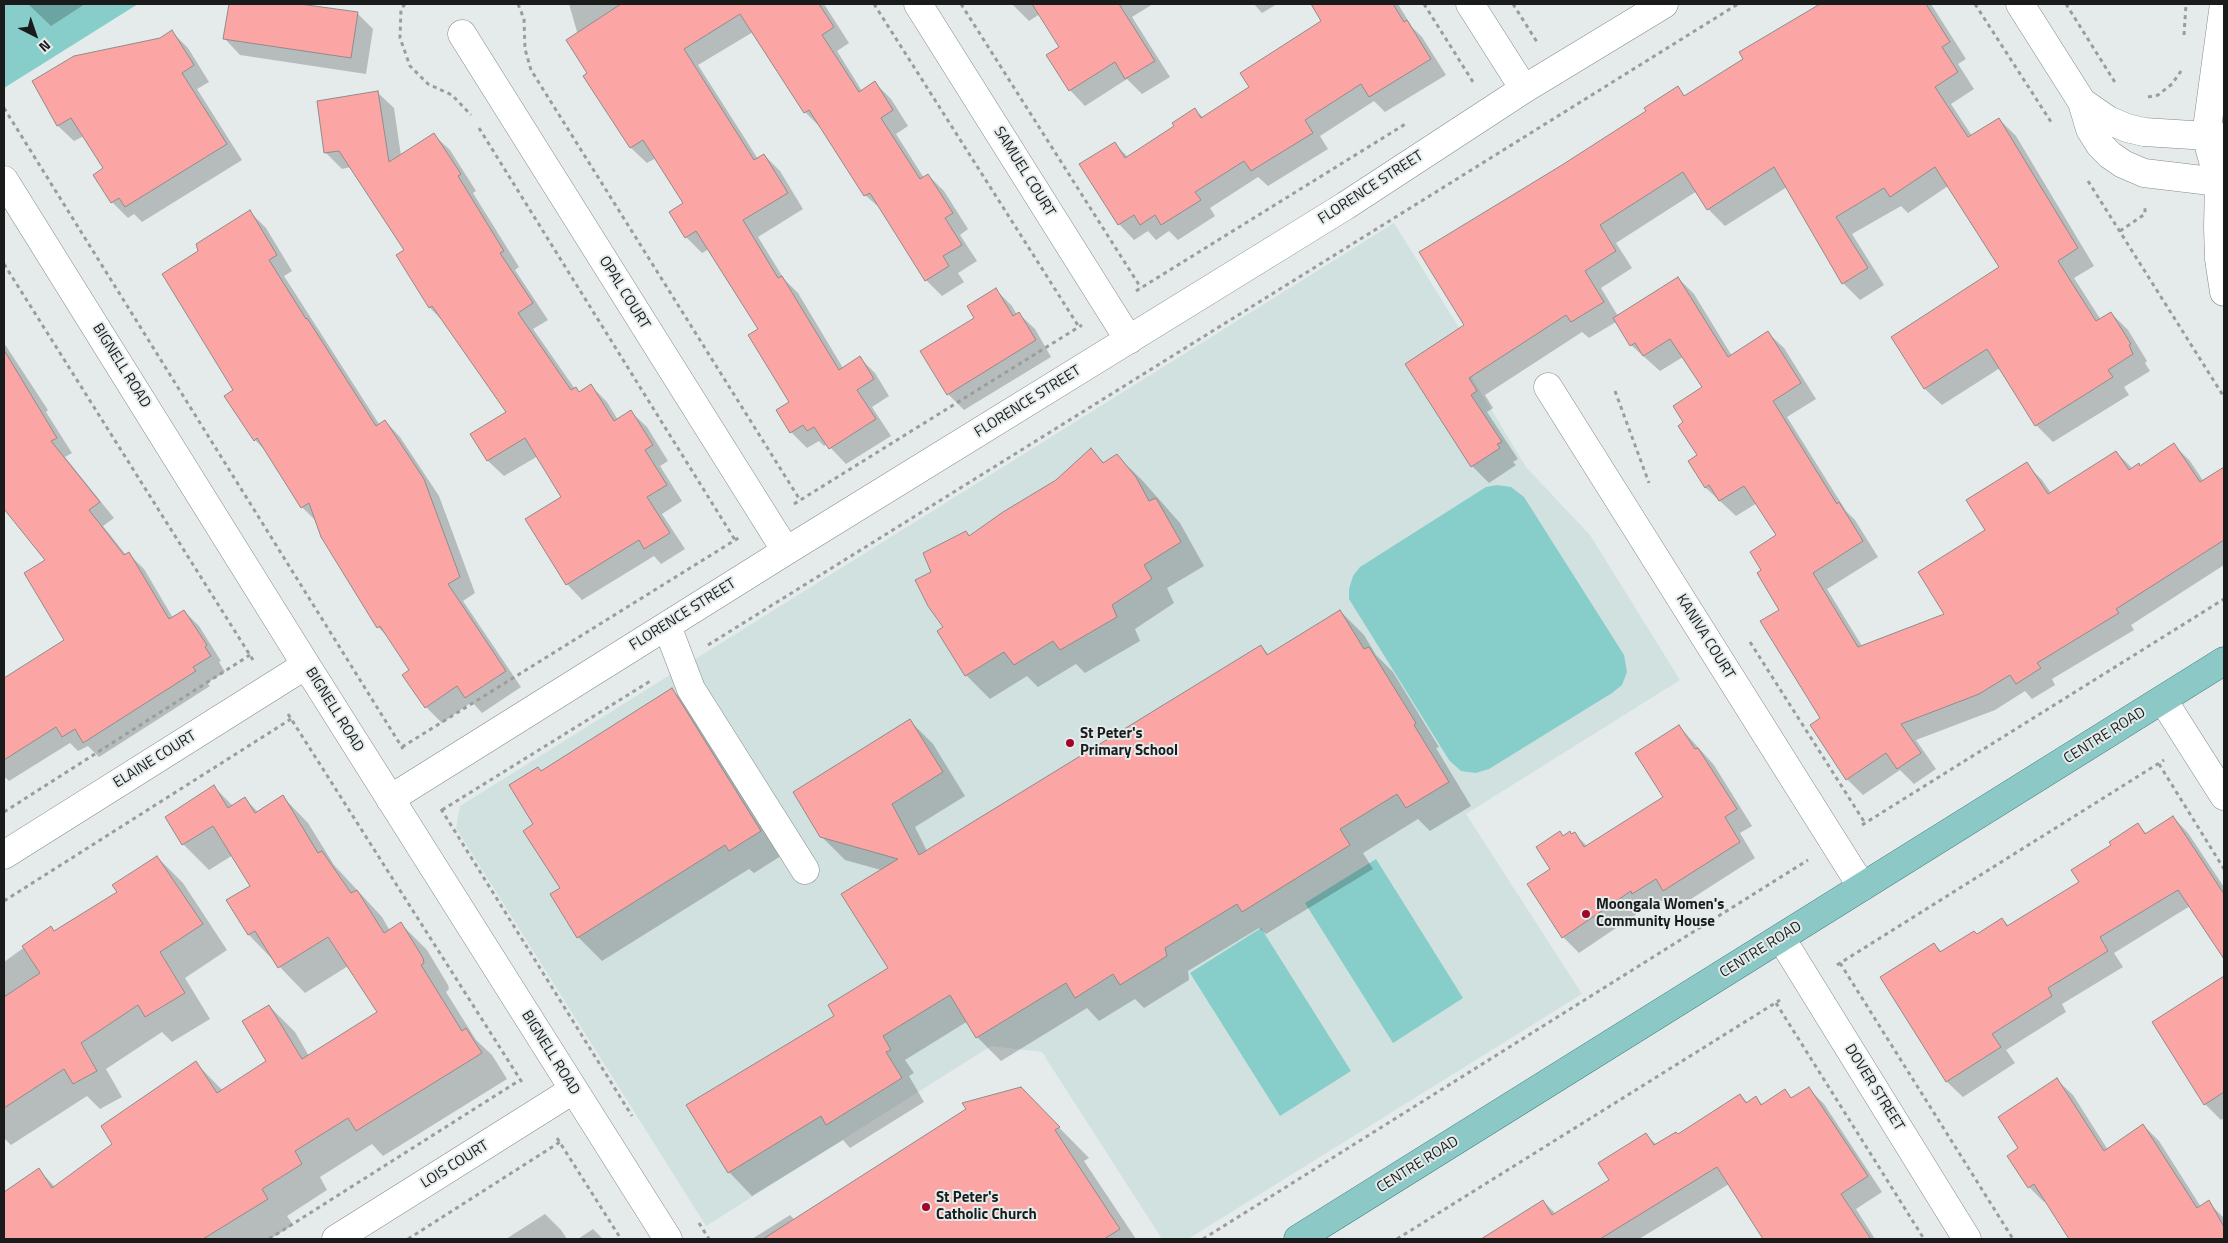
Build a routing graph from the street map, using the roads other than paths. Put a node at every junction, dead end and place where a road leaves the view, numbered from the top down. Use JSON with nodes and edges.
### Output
{"nodes":[{"id":1,"x":918,"y":4,"type":"edge"},
{"id":2,"x":1470,"y":4,"type":"edge"},
{"id":3,"x":1664,"y":4,"type":"edge"},
{"id":4,"x":2020,"y":4,"type":"edge"},
{"id":5,"x":2224,"y":4,"type":"edge"},
{"id":6,"x":462,"y":34,"type":"dead end"},
{"id":7,"x":1524,"y":89,"type":"junction"},
{"id":8,"x":2082,"y":102,"type":"junction"},
{"id":9,"x":2215,"y":137,"type":"edge"},
{"id":10,"x":2222,"y":175,"type":"edge"},
{"id":11,"x":4,"y":180,"type":"edge"},
{"id":12,"x":2224,"y":292,"type":"edge"},
{"id":13,"x":1129,"y":340,"type":"junction"},
{"id":14,"x":1548,"y":386,"type":"dead end"},
{"id":15,"x":786,"y":551,"type":"junction"},
{"id":16,"x":667,"y":626,"type":"junction"},
{"id":17,"x":2224,"y":661,"type":"edge"},
{"id":18,"x":306,"y":666,"type":"junction"},
{"id":19,"x":2163,"y":700,"type":"junction"},
{"id":20,"x":2224,"y":796,"type":"edge"},
{"id":21,"x":390,"y":799,"type":"junction"},
{"id":22,"x":4,"y":855,"type":"edge"},
{"id":23,"x":804,"y":870,"type":"dead end"},
{"id":24,"x":1862,"y":887,"type":"junction"},
{"id":25,"x":1781,"y":938,"type":"junction"},
{"id":26,"x":573,"y":1090,"type":"junction"},
{"id":27,"x":336,"y":1239,"type":"edge"},
{"id":28,"x":668,"y":1239,"type":"edge"},
{"id":29,"x":1298,"y":1239,"type":"edge"},
{"id":30,"x":1967,"y":1239,"type":"edge"}],
"edges":[{"from":1,"to":13,"type":"street","name":"SAMUEL COURT"},
{"from":2,"to":7,"type":"street"},
{"from":3,"to":7,"type":"street","name":"FLORENCE STREET"},
{"from":4,"to":8,"type":"street"},
{"from":5,"to":9,"type":"street"},
{"from":6,"to":15,"type":"street","name":"OPAL COURT"},
{"from":7,"to":13,"type":"street","name":"FLORENCE STREET"},
{"from":8,"to":9,"type":"street"},
{"from":8,"to":10,"type":"street"},
{"from":9,"to":10,"type":"street"},
{"from":10,"to":12,"type":"street"},
{"from":11,"to":18,"type":"street","name":"BIGNELL ROAD"},
{"from":13,"to":15,"type":"street","name":"FLORENCE STREET"},
{"from":14,"to":24,"type":"street","name":"KANIVA COURT"},
{"from":15,"to":16,"type":"street","name":"FLORENCE STREET"},
{"from":16,"to":21,"type":"street","name":"FLORENCE STREET"},
{"from":16,"to":23,"type":"street"},
{"from":17,"to":19,"type":"main road","name":"CENTRE ROAD"},
{"from":18,"to":21,"type":"street","name":"BIGNELL ROAD"},
{"from":18,"to":22,"type":"street","name":"ELAINE COURT"},
{"from":19,"to":20,"type":"street"},
{"from":19,"to":24,"type":"main road","name":"CENTRE ROAD"},
{"from":21,"to":26,"type":"street","name":"BIGNELL ROAD"},
{"from":24,"to":25,"type":"main road","name":"CENTRE ROAD"},
{"from":25,"to":29,"type":"main road","name":"CENTRE ROAD"},
{"from":25,"to":30,"type":"street","name":"DOVER STREET"},
{"from":26,"to":27,"type":"street","name":"LOIS COURT"},
{"from":26,"to":28,"type":"street","name":"BIGNELL ROAD"}]}
